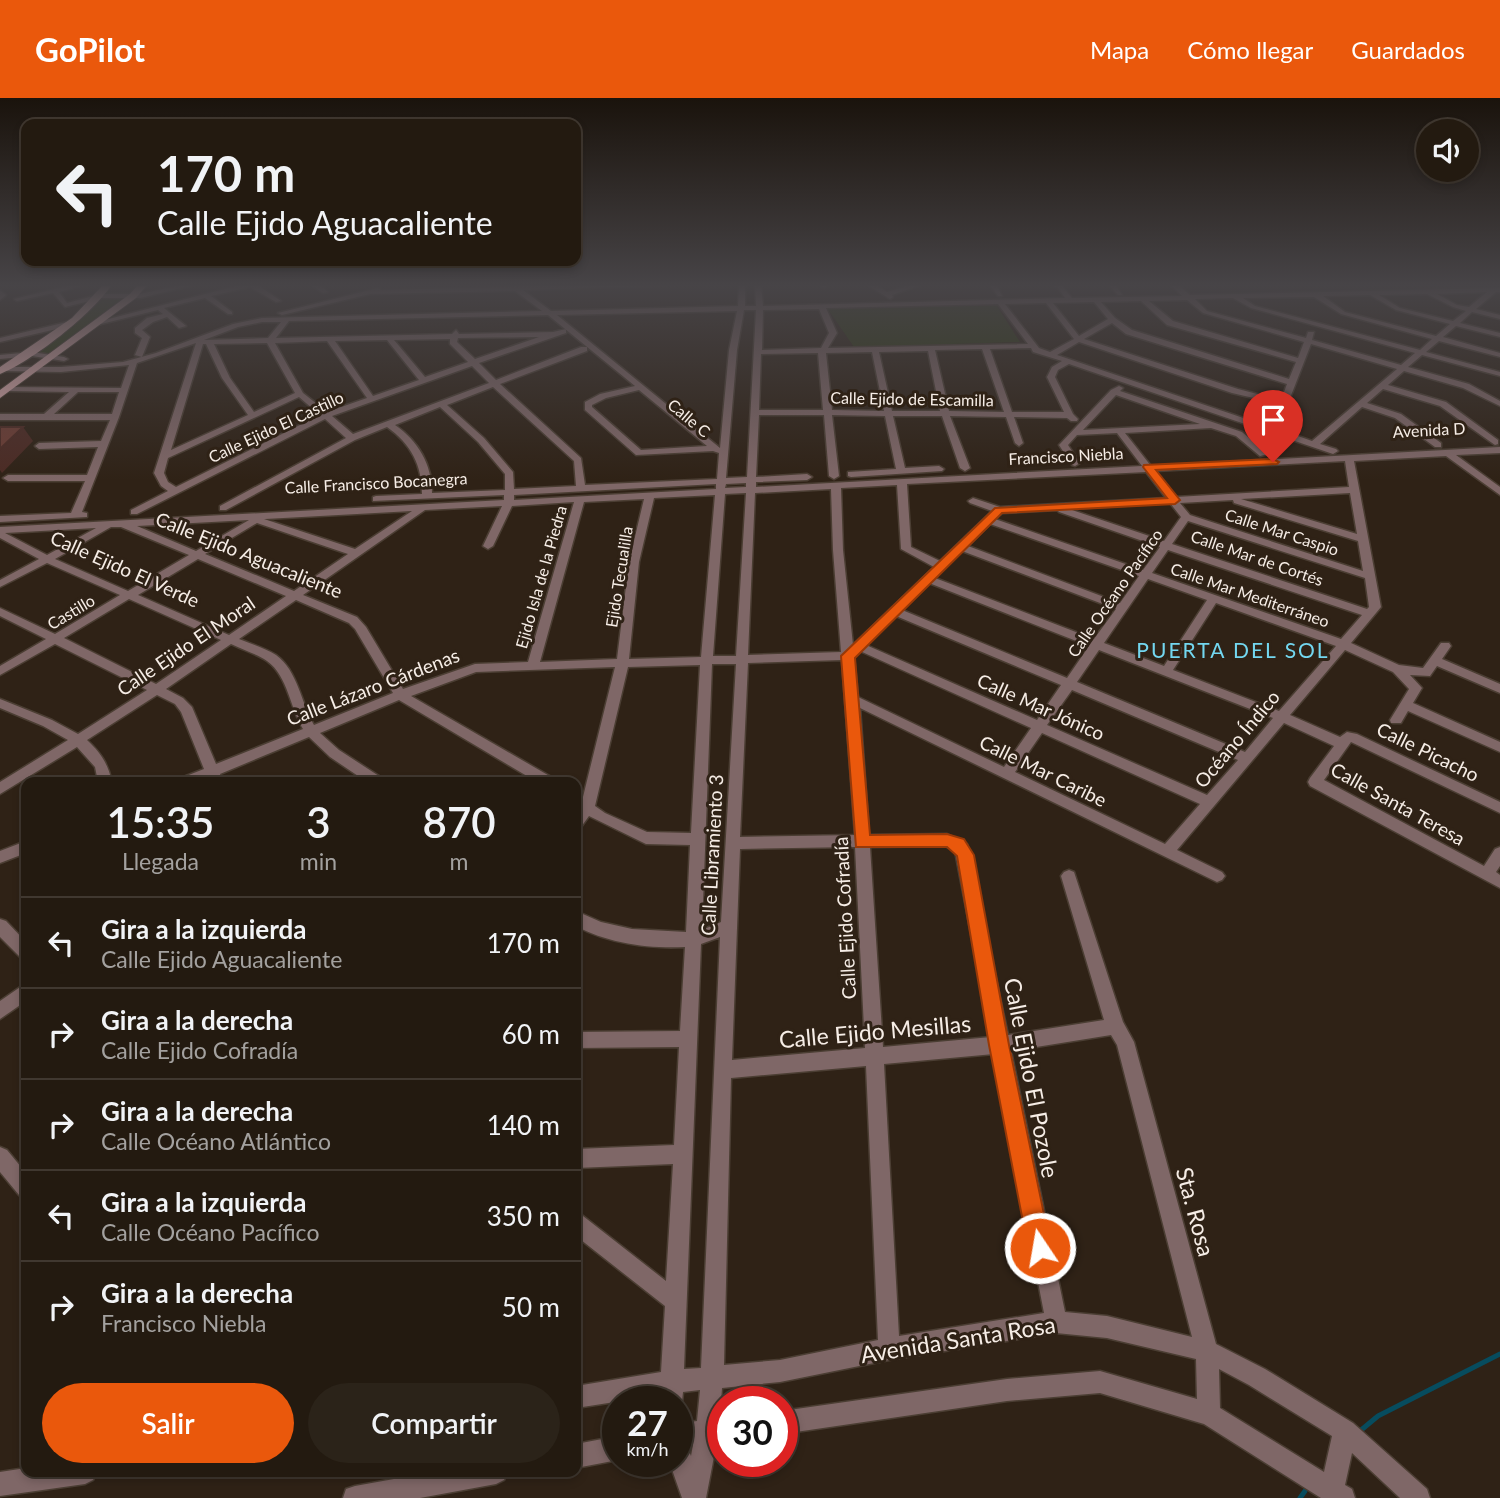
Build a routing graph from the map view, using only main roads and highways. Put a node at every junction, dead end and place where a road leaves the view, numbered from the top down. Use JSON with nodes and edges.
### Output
{"nodes":[{"id":1,"x":31,"y":349,"type":"edge"},
{"id":2,"x":61,"y":349,"type":"edge"},
{"id":3,"x":1,"y":370,"type":"edge"},
{"id":4,"x":4,"y":392,"type":"edge"}],
"edges":[{"from":1,"to":3,"type":"main road"},
{"from":2,"to":4,"type":"main road"}]}
